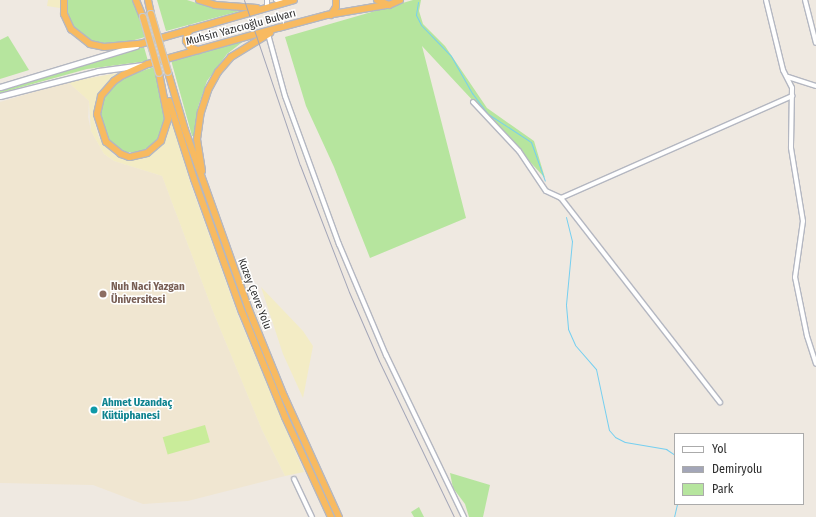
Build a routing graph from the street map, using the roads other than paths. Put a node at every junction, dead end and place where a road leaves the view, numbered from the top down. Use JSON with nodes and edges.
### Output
{"nodes":[{"id":1,"x":64,"y":0,"type":"edge"},
{"id":2,"x":136,"y":0,"type":"edge"},
{"id":3,"x":140,"y":0,"type":"edge"},
{"id":4,"x":148,"y":0,"type":"edge"},
{"id":5,"x":199,"y":0,"type":"edge"},
{"id":6,"x":267,"y":0,"type":"edge"},
{"id":7,"x":276,"y":0,"type":"edge"},
{"id":8,"x":294,"y":0,"type":"edge"},
{"id":9,"x":336,"y":0,"type":"edge"},
{"id":10,"x":377,"y":0,"type":"edge"},
{"id":11,"x":400,"y":0,"type":"edge"},
{"id":12,"x":766,"y":0,"type":"edge"},
{"id":13,"x":805,"y":0,"type":"edge"},
{"id":14,"x":285,"y":3,"type":"junction"},
{"id":15,"x":386,"y":5,"type":"junction"},
{"id":16,"x":267,"y":8,"type":"junction"},
{"id":17,"x":332,"y":15,"type":"junction"},
{"id":18,"x":143,"y":17,"type":"junction"},
{"id":19,"x":278,"y":28,"type":"junction"},
{"id":20,"x":192,"y":29,"type":"junction"},
{"id":21,"x":268,"y":34,"type":"junction"},
{"id":22,"x":816,"y":43,"type":"edge"},
{"id":23,"x":140,"y":44,"type":"junction"},
{"id":24,"x":198,"y":50,"type":"junction"},
{"id":25,"x":148,"y":64,"type":"junction"},
{"id":26,"x":159,"y":73,"type":"junction"},
{"id":27,"x":788,"y":77,"type":"junction"},
{"id":28,"x":816,"y":86,"type":"edge"},
{"id":29,"x":0,"y":87,"type":"edge"},
{"id":30,"x":0,"y":96,"type":"edge"},
{"id":31,"x":792,"y":96,"type":"junction"},
{"id":32,"x":473,"y":102,"type":"dead end"},
{"id":33,"x":561,"y":198,"type":"junction"},
{"id":34,"x":223,"y":240,"type":"junction"},
{"id":35,"x":816,"y":364,"type":"edge"},
{"id":36,"x":720,"y":402,"type":"dead end"},
{"id":37,"x":294,"y":479,"type":"dead end"},
{"id":38,"x":312,"y":517,"type":"edge"},
{"id":39,"x":331,"y":517,"type":"edge"},
{"id":40,"x":339,"y":517,"type":"edge"},
{"id":41,"x":464,"y":517,"type":"edge"}],
"edges":[{"from":1,"to":23,"type":"highway","name":"Muhsin Yazıcıoğlu Bulvarı"},
{"from":2,"to":18,"type":"highway"},
{"from":3,"to":18,"type":"highway"},
{"from":4,"to":34,"type":"highway","name":"Kuzey Çevre Yolu","bridge":true},
{"from":5,"to":16,"type":"highway"},
{"from":6,"to":16,"type":"street"},
{"from":7,"to":14,"type":"street"},
{"from":8,"to":14,"type":"highway","name":"Muhsin Yazıcıoğlu Bulvarı"},
{"from":9,"to":17,"type":"highway"},
{"from":10,"to":15,"type":"highway"},
{"from":11,"to":15,"type":"highway","name":"Muhsin Yazıcıoğlu Bulvarı"},
{"from":12,"to":27,"type":"street"},
{"from":13,"to":22,"type":"street"},
{"from":14,"to":16,"type":"highway","name":"Muhsin Yazıcıoğlu Bulvarı"},
{"from":15,"to":17,"type":"highway","name":"Muhsin Yazıcıoğlu Bulvarı"},
{"from":16,"to":20,"type":"highway","name":"Muhsin Yazıcıoğlu Bulvarı"},
{"from":17,"to":19,"type":"highway","name":"Muhsin Yazıcıoğlu Bulvarı"},
{"from":18,"to":26,"type":"highway","bridge":true},
{"from":19,"to":21,"type":"highway"},
{"from":19,"to":24,"type":"highway","name":"Muhsin Yazıcıoğlu Bulvarı"},
{"from":20,"to":23,"type":"highway","name":"Muhsin Yazıcıoğlu Bulvarı"},
{"from":20,"to":24,"type":"highway"},
{"from":21,"to":34,"type":"highway"},
{"from":21,"to":41,"type":"street"},
{"from":23,"to":29,"type":"street"},
{"from":24,"to":25,"type":"highway","name":"Muhsin Yazıcıoğlu Bulvarı"},
{"from":25,"to":26,"type":"highway","name":"Muhsin Yazıcıoğlu Bulvarı"},
{"from":25,"to":30,"type":"street"},
{"from":26,"to":39,"type":"highway","name":"Kuzey Çevre Yolu"},
{"from":27,"to":28,"type":"street"},
{"from":27,"to":31,"type":"street"},
{"from":31,"to":33,"type":"street"},
{"from":31,"to":35,"type":"street"},
{"from":32,"to":33,"type":"street"},
{"from":33,"to":36,"type":"street"},
{"from":34,"to":40,"type":"highway","name":"Kuzey Çevre Yolu"},
{"from":37,"to":38,"type":"street"}]}
